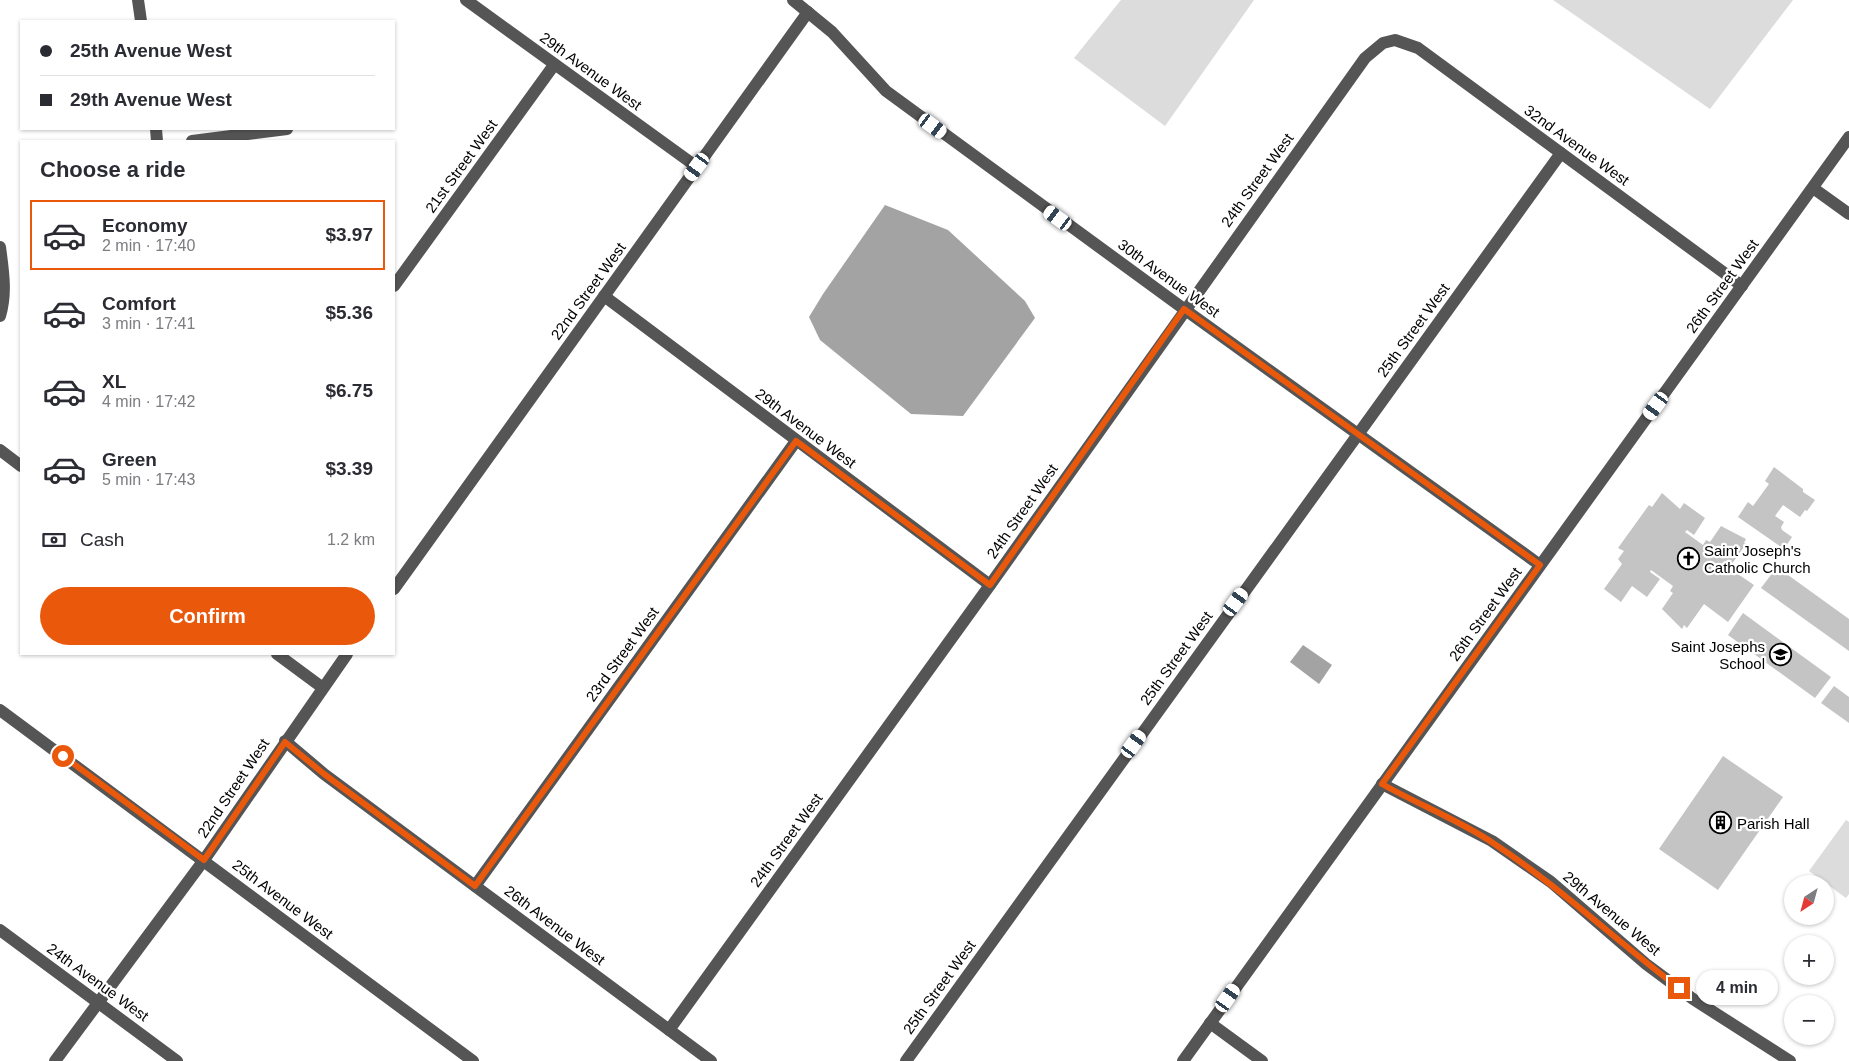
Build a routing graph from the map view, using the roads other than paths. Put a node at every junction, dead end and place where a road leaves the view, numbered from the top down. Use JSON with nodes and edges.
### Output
{"nodes":[{"id":1,"x":138,"y":0,"type":"edge"},
{"id":2,"x":466,"y":0,"type":"edge"},
{"id":3,"x":793,"y":0,"type":"edge"},
{"id":4,"x":808,"y":12,"type":"junction"},
{"id":5,"x":141,"y":20,"type":"edge"},
{"id":6,"x":1389,"y":40,"type":"joint"},
{"id":7,"x":554,"y":64,"type":"junction"},
{"id":8,"x":279,"y":130,"type":"edge"},
{"id":9,"x":1849,"y":137,"type":"edge"},
{"id":10,"x":200,"y":140,"type":"edge"},
{"id":11,"x":1560,"y":153,"type":"junction"},
{"id":12,"x":697,"y":167,"type":"junction"},
{"id":13,"x":1813,"y":188,"type":"junction"},
{"id":14,"x":1849,"y":214,"type":"edge"},
{"id":15,"x":0,"y":246,"type":"edge"},
{"id":16,"x":395,"y":285,"type":"edge"},
{"id":17,"x":1742,"y":286,"type":"junction"},
{"id":18,"x":604,"y":296,"type":"junction"},
{"id":19,"x":1184,"y":309,"type":"junction"},
{"id":20,"x":0,"y":316,"type":"edge"},
{"id":21,"x":1358,"y":434,"type":"junction"},
{"id":22,"x":796,"y":441,"type":"junction"},
{"id":23,"x":0,"y":450,"type":"edge"},
{"id":24,"x":20,"y":465,"type":"edge"},
{"id":25,"x":1540,"y":565,"type":"junction"},
{"id":26,"x":990,"y":585,"type":"junction"},
{"id":27,"x":395,"y":588,"type":"edge"},
{"id":28,"x":278,"y":655,"type":"edge"},
{"id":29,"x":346,"y":655,"type":"edge"},
{"id":30,"x":323,"y":688,"type":"junction"},
{"id":31,"x":0,"y":710,"type":"edge"},
{"id":32,"x":285,"y":742,"type":"junction"},
{"id":33,"x":1382,"y":784,"type":"junction"},
{"id":34,"x":204,"y":860,"type":"junction"},
{"id":35,"x":475,"y":886,"type":"junction"},
{"id":36,"x":0,"y":930,"type":"edge"},
{"id":37,"x":98,"y":1002,"type":"junction"},
{"id":38,"x":1210,"y":1023,"type":"junction"},
{"id":39,"x":669,"y":1030,"type":"junction"},
{"id":40,"x":56,"y":1061,"type":"edge"},
{"id":41,"x":177,"y":1061,"type":"edge"},
{"id":42,"x":473,"y":1061,"type":"edge"},
{"id":43,"x":711,"y":1061,"type":"edge"},
{"id":44,"x":906,"y":1061,"type":"edge"},
{"id":45,"x":1183,"y":1061,"type":"edge"},
{"id":46,"x":1262,"y":1061,"type":"edge"},
{"id":47,"x":1790,"y":1061,"type":"edge"}],
"edges":[{"from":1,"to":5,"type":"street"},
{"from":2,"to":7,"type":"street","name":"29th Avenue West"},
{"from":3,"to":4,"type":"street","name":"30th Avenue West"},
{"from":4,"to":12,"type":"street","name":"22nd Street West"},
{"from":4,"to":19,"type":"street","name":"30th Avenue West"},
{"from":6,"to":11,"type":"street","name":"32nd Avenue West"},
{"from":6,"to":19,"type":"street","name":"24th Street West"},
{"from":7,"to":12,"type":"street","name":"29th Avenue West"},
{"from":7,"to":16,"type":"street","name":"21st Street West"},
{"from":8,"to":10,"type":"street"},
{"from":9,"to":13,"type":"street","name":"26th Street West"},
{"from":11,"to":17,"type":"street","name":"32nd Avenue West"},
{"from":11,"to":21,"type":"street","name":"25th Street West"},
{"from":12,"to":18,"type":"street","name":"22nd Street West"},
{"from":13,"to":14,"type":"street"},
{"from":13,"to":17,"type":"street","name":"26th Street West"},
{"from":15,"to":20,"type":"street"},
{"from":17,"to":25,"type":"street","name":"26th Street West"},
{"from":18,"to":22,"type":"street","name":"29th Avenue West"},
{"from":18,"to":27,"type":"street","name":"22nd Street West"},
{"from":19,"to":21,"type":"street","name":"30th Avenue West"},
{"from":19,"to":26,"type":"street","name":"24th Street West"},
{"from":21,"to":25,"type":"street","name":"30th Avenue West"},
{"from":21,"to":44,"type":"street","name":"25th Street West"},
{"from":22,"to":26,"type":"street","name":"29th Avenue West"},
{"from":22,"to":35,"type":"street","name":"23rd Street West"},
{"from":23,"to":24,"type":"street"},
{"from":25,"to":33,"type":"street","name":"26th Street West"},
{"from":26,"to":39,"type":"street","name":"24th Street West"},
{"from":28,"to":30,"type":"street"},
{"from":29,"to":30,"type":"street","name":"22nd Street West"},
{"from":30,"to":32,"type":"street","name":"22nd Street West"},
{"from":31,"to":34,"type":"street","name":"25th Avenue West"},
{"from":32,"to":34,"type":"street","name":"22nd Street West"},
{"from":32,"to":35,"type":"street","name":"26th Avenue West"},
{"from":33,"to":38,"type":"street","name":"26th Street West"},
{"from":33,"to":47,"type":"street","name":"29th Avenue West"},
{"from":34,"to":37,"type":"street","name":"22nd Street West"},
{"from":34,"to":42,"type":"street","name":"25th Avenue West"},
{"from":35,"to":39,"type":"street","name":"26th Avenue West"},
{"from":36,"to":37,"type":"street","name":"24th Avenue West"},
{"from":37,"to":40,"type":"street","name":"22nd Street West"},
{"from":37,"to":41,"type":"street","name":"24th Avenue West"},
{"from":38,"to":45,"type":"street","name":"26th Street West"},
{"from":38,"to":46,"type":"street"},
{"from":39,"to":43,"type":"street","name":"26th Avenue West"}]}
